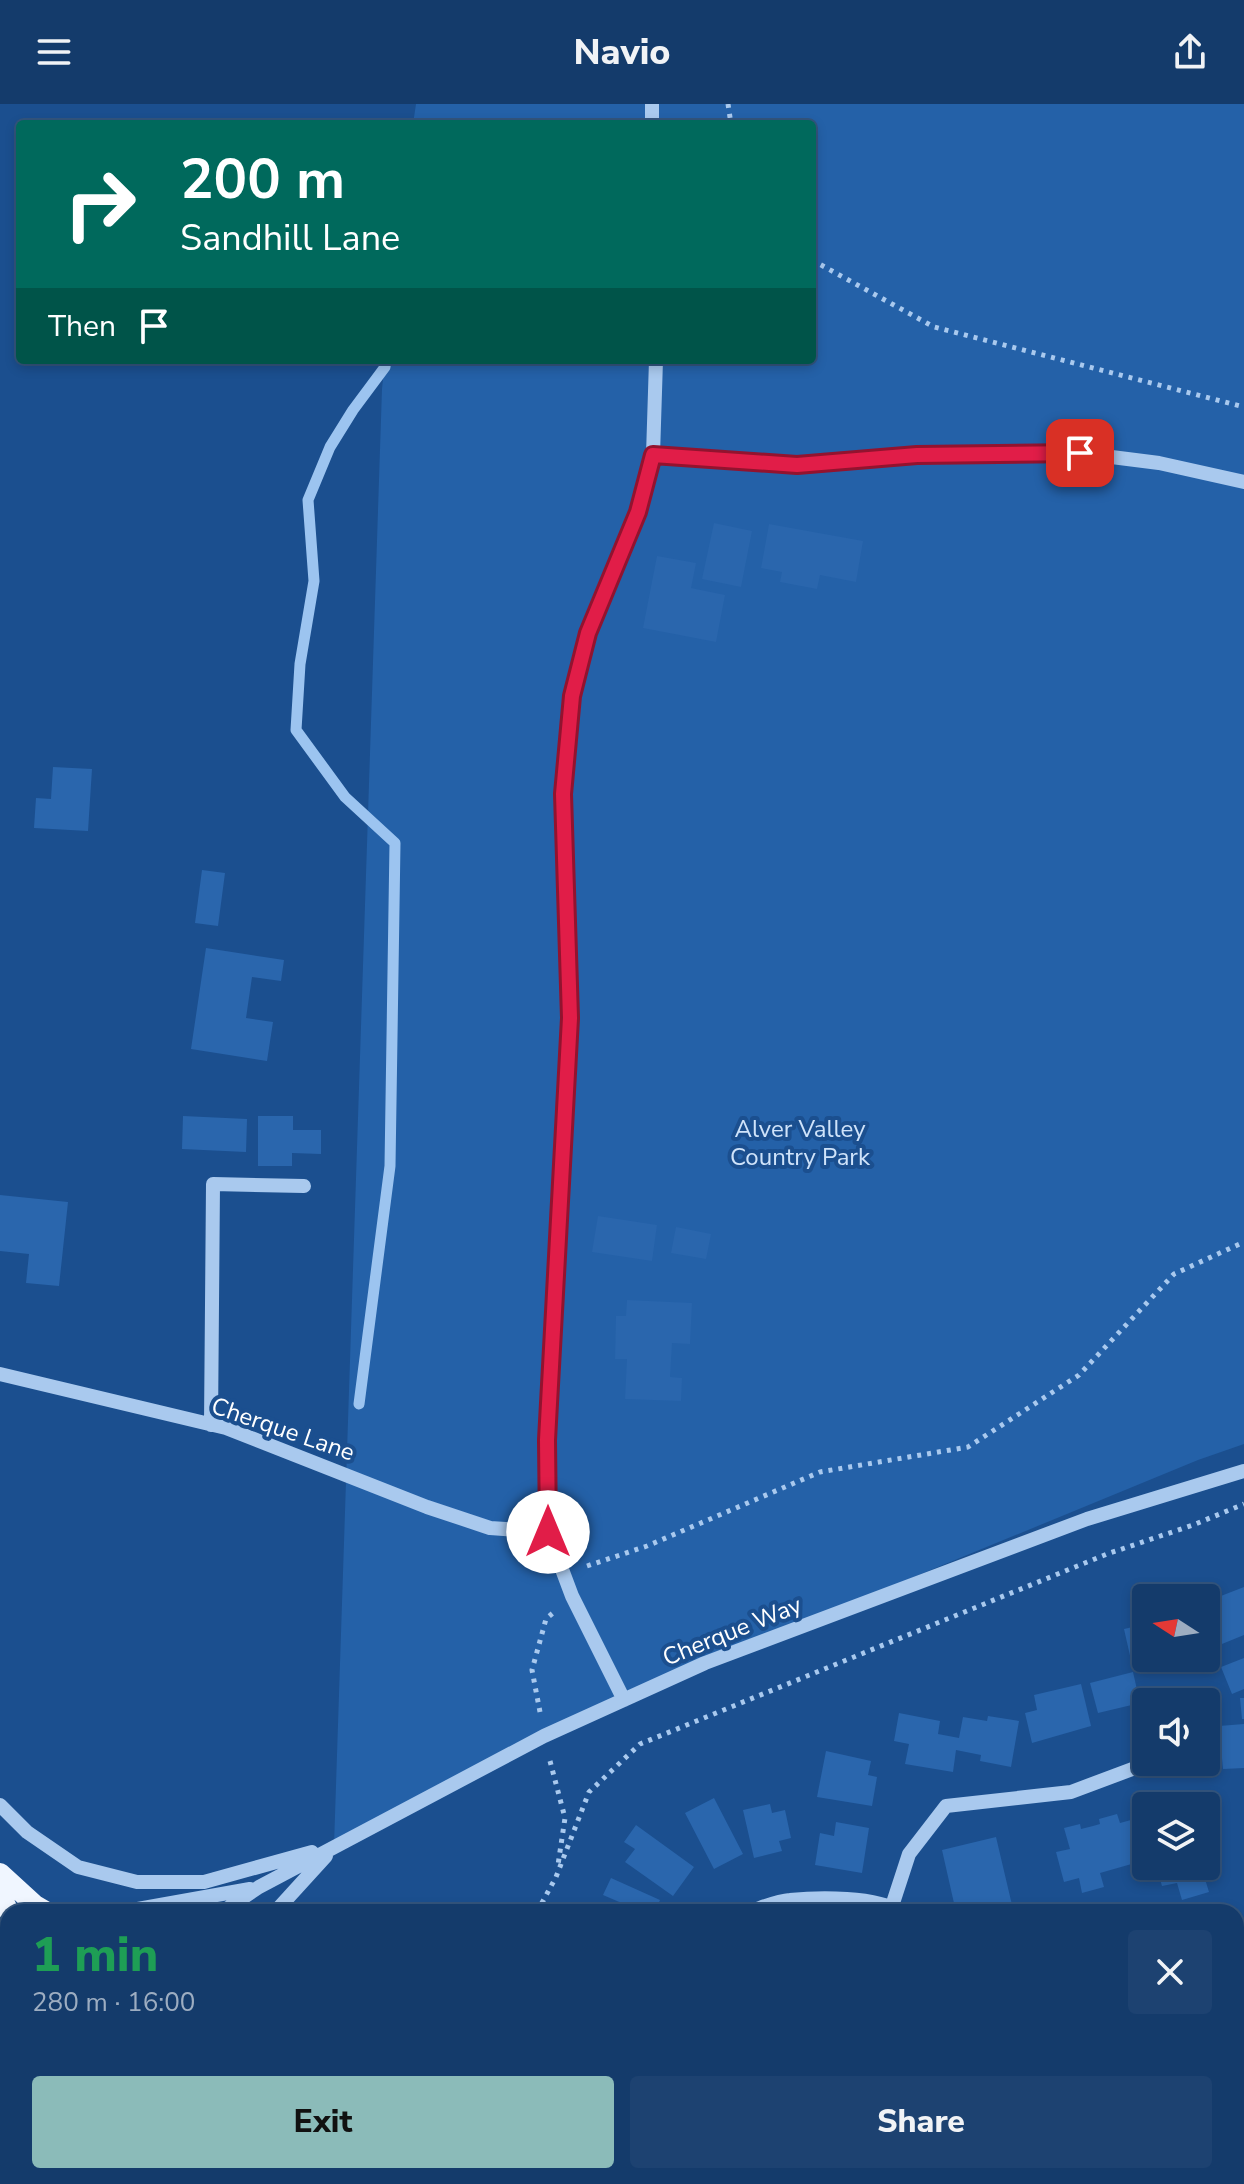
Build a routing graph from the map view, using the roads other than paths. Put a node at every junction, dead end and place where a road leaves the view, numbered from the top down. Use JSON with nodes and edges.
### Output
{"nodes":[{"id":1,"x":656,"y":364,"type":"edge"},
{"id":2,"x":653,"y":455,"type":"junction"},
{"id":3,"x":1244,"y":482,"type":"edge"},
{"id":4,"x":304,"y":1186,"type":"dead end"},
{"id":5,"x":0,"y":1374,"type":"edge"},
{"id":6,"x":211,"y":1425,"type":"junction"},
{"id":7,"x":1244,"y":1471,"type":"edge"},
{"id":8,"x":548,"y":1532,"type":"junction"},
{"id":9,"x":624,"y":1700,"type":"junction"},
{"id":10,"x":1132,"y":1771,"type":"edge"},
{"id":11,"x":0,"y":1805,"type":"edge"},
{"id":12,"x":334,"y":1846,"type":"junction"},
{"id":13,"x":0,"y":1873,"type":"edge"},
{"id":14,"x":259,"y":1887,"type":"junction"},
{"id":15,"x":34,"y":1904,"type":"edge"},
{"id":16,"x":165,"y":1904,"type":"edge"},
{"id":17,"x":234,"y":1904,"type":"edge"},
{"id":18,"x":282,"y":1904,"type":"edge"},
{"id":19,"x":774,"y":1904,"type":"edge"},
{"id":20,"x":870,"y":1904,"type":"edge"},
{"id":21,"x":897,"y":1904,"type":"edge"}],
"edges":[{"from":1,"to":2,"type":"street"},
{"from":2,"to":3,"type":"street"},
{"from":2,"to":8,"type":"street"},
{"from":4,"to":6,"type":"street"},
{"from":5,"to":6,"type":"street","name":"Cherque Lane"},
{"from":6,"to":8,"type":"street","name":"Cherque Lane"},
{"from":7,"to":9,"type":"street","name":"Cherque Way"},
{"from":8,"to":9,"type":"street"},
{"from":9,"to":12,"type":"street","name":"Cherque Way"},
{"from":10,"to":21,"type":"street"},
{"from":11,"to":12,"type":"street"},
{"from":12,"to":14,"type":"street","name":"Cherque Way"},
{"from":12,"to":18,"type":"street"},
{"from":13,"to":15,"type":"main road"},
{"from":14,"to":16,"type":"street","name":"Cherque Way"},
{"from":14,"to":17,"type":"street","name":"Cherque Way"},
{"from":19,"to":20,"type":"street"}]}
